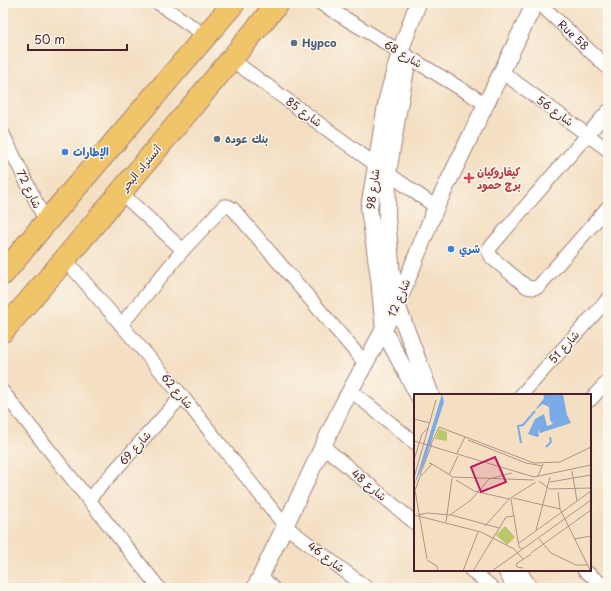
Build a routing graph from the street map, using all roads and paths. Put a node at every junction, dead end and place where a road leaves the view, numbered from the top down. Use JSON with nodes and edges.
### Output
{"nodes":[{"id":1,"x":158,"y":3,"type":"edge"},
{"id":2,"x":234,"y":3,"type":"edge"},
{"id":3,"x":278,"y":3,"type":"edge"},
{"id":4,"x":320,"y":3,"type":"edge"},
{"id":5,"x":418,"y":3,"type":"edge"},
{"id":6,"x":430,"y":3,"type":"edge"},
{"id":7,"x":535,"y":3,"type":"edge"},
{"id":8,"x":539,"y":3,"type":"edge"},
{"id":9,"x":206,"y":36,"type":"junction"},
{"id":10,"x":404,"y":54,"type":"junction"},
{"id":11,"x":232,"y":60,"type":"junction"},
{"id":12,"x":608,"y":68,"type":"edge"},
{"id":13,"x":502,"y":72,"type":"junction"},
{"id":14,"x":486,"y":104,"type":"junction"},
{"id":15,"x":608,"y":111,"type":"edge"},
{"id":16,"x":3,"y":134,"type":"edge"},
{"id":17,"x":587,"y":134,"type":"junction"},
{"id":18,"x":608,"y":150,"type":"edge"},
{"id":19,"x":382,"y":169,"type":"junction"},
{"id":20,"x":121,"y":193,"type":"junction"},
{"id":21,"x":436,"y":207,"type":"junction"},
{"id":22,"x":608,"y":208,"type":"edge"},
{"id":23,"x":46,"y":222,"type":"junction"},
{"id":24,"x":182,"y":250,"type":"junction"},
{"id":25,"x":65,"y":259,"type":"junction"},
{"id":26,"x":3,"y":274,"type":"edge"},
{"id":27,"x":608,"y":299,"type":"edge"},
{"id":28,"x":397,"y":305,"type":"junction"},
{"id":29,"x":121,"y":325,"type":"junction"},
{"id":30,"x":3,"y":331,"type":"edge"},
{"id":31,"x":384,"y":331,"type":"junction"},
{"id":32,"x":365,"y":363,"type":"junction"},
{"id":33,"x":608,"y":381,"type":"edge"},
{"id":34,"x":350,"y":390,"type":"junction"},
{"id":35,"x":3,"y":392,"type":"edge"},
{"id":36,"x":417,"y":394,"type":"edge"},
{"id":37,"x":431,"y":394,"type":"edge"},
{"id":38,"x":521,"y":394,"type":"edge"},
{"id":39,"x":182,"y":396,"type":"junction"},
{"id":40,"x":591,"y":399,"type":"edge"},
{"id":41,"x":414,"y":442,"type":"edge"},
{"id":42,"x":323,"y":446,"type":"junction"},
{"id":43,"x":88,"y":500,"type":"junction"},
{"id":44,"x":414,"y":522,"type":"edge"},
{"id":45,"x":286,"y":526,"type":"junction"},
{"id":46,"x":472,"y":571,"type":"edge"},
{"id":47,"x":507,"y":571,"type":"edge"},
{"id":48,"x":519,"y":571,"type":"edge"},
{"id":49,"x":585,"y":571,"type":"edge"},
{"id":50,"x":258,"y":582,"type":"edge"},
{"id":51,"x":159,"y":588,"type":"edge"},
{"id":52,"x":273,"y":588,"type":"edge"},
{"id":53,"x":367,"y":588,"type":"edge"},
{"id":54,"x":493,"y":588,"type":"edge"},
{"id":55,"x":516,"y":588,"type":"edge"},
{"id":56,"x":528,"y":588,"type":"edge"},
{"id":57,"x":607,"y":588,"type":"edge"}],
"edges":[{"from":1,"to":9,"type":"street"},
{"from":2,"to":9,"type":"highway"},
{"from":3,"to":11,"type":"highway","name":"أتستراد البحر"},
{"from":4,"to":10,"type":"street","name":"شارع 68"},
{"from":5,"to":10,"type":"street","name":"شارع 98"},
{"from":6,"to":10,"type":"street","name":"شارع 98"},
{"from":7,"to":13,"type":"street","name":"شارع 12"},
{"from":8,"to":12,"type":"street","name":"Rue 58"},
{"from":9,"to":23,"type":"highway"},
{"from":10,"to":14,"type":"street","name":"شارع 68"},
{"from":10,"to":19,"type":"street","name":"شارع 98"},
{"from":11,"to":19,"type":"street","name":"شارع 85"},
{"from":11,"to":20,"type":"highway","name":"أتستراد البحر"},
{"from":13,"to":14,"type":"street","name":"شارع 12"},
{"from":13,"to":17,"type":"street","name":"شارع 56"},
{"from":14,"to":21,"type":"street","name":"شارع 12"},
{"from":15,"to":17,"type":"street"},
{"from":16,"to":23,"type":"street","name":"شارع 72"},
{"from":17,"to":18,"type":"street","name":"شارع 56"},
{"from":17,"to":22,"type":"street"},
{"from":19,"to":21,"type":"street","name":"شارع 85"},
{"from":19,"to":28,"type":"street","name":"شارع 98"},
{"from":19,"to":31,"type":"street","name":"شارع 98"},
{"from":20,"to":24,"type":"street"},
{"from":20,"to":25,"type":"highway","name":"أتستراد البحر"},
{"from":21,"to":28,"type":"street","name":"شارع 12"},
{"from":23,"to":26,"type":"highway"},
{"from":24,"to":29,"type":"street"},
{"from":24,"to":32,"type":"street"},
{"from":25,"to":29,"type":"street","name":"شارع 62"},
{"from":25,"to":30,"type":"highway","name":"أتستراد البحر"},
{"from":27,"to":38,"type":"street","name":"شارع 51"},
{"from":28,"to":31,"type":"street","name":"شارع 12"},
{"from":28,"to":37,"type":"street","name":"شارع 98"},
{"from":29,"to":39,"type":"street","name":"شارع 62"},
{"from":31,"to":32,"type":"street","name":"شارع 12"},
{"from":31,"to":36,"type":"street","name":"شارع 98"},
{"from":32,"to":34,"type":"street","name":"شارع 12"},
{"from":33,"to":40,"type":"street"},
{"from":34,"to":41,"type":"street"},
{"from":34,"to":42,"type":"street","name":"شارع 12"},
{"from":35,"to":43,"type":"street"},
{"from":39,"to":43,"type":"street","name":"شارع 69"},
{"from":39,"to":45,"type":"street","name":"شارع 62"},
{"from":42,"to":44,"type":"street","name":"شارع 48"},
{"from":42,"to":45,"type":"street","name":"شارع 12"},
{"from":43,"to":51,"type":"street"},
{"from":45,"to":50,"type":"street","name":"شارع 12"},
{"from":45,"to":53,"type":"street","name":"شارع 46"},
{"from":46,"to":54,"type":"street"},
{"from":47,"to":55,"type":"street"},
{"from":48,"to":56,"type":"street"},
{"from":49,"to":57,"type":"street"},
{"from":50,"to":52,"type":"street"}]}
